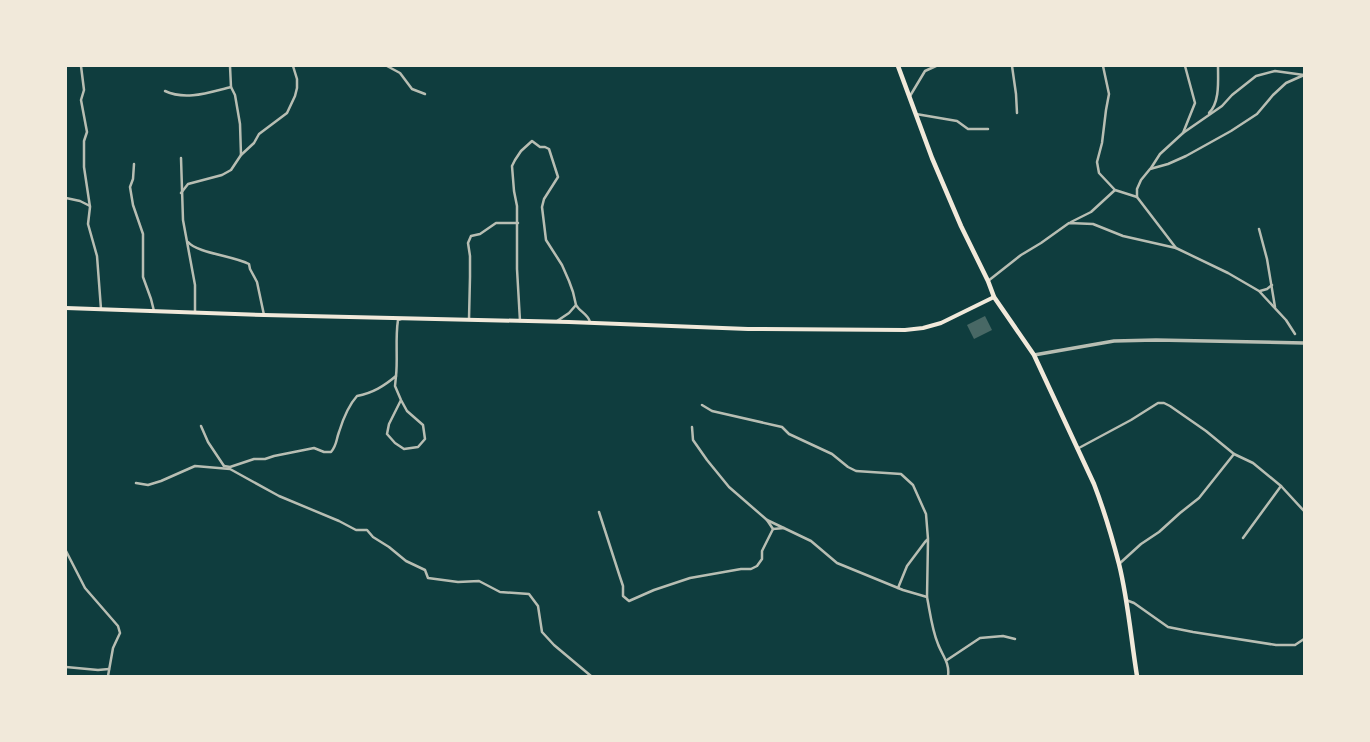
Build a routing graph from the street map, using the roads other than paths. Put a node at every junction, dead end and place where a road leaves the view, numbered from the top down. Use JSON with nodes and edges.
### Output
{"nodes":[{"id":1,"x":81,"y":66,"type":"edge"},
{"id":2,"x":230,"y":66,"type":"edge"},
{"id":3,"x":293,"y":66,"type":"edge"},
{"id":4,"x":297,"y":66,"type":"edge"},
{"id":5,"x":388,"y":66,"type":"edge"},
{"id":6,"x":898,"y":66,"type":"edge"},
{"id":7,"x":936,"y":66,"type":"edge"},
{"id":8,"x":1007,"y":66,"type":"edge"},
{"id":9,"x":1012,"y":66,"type":"edge"},
{"id":10,"x":1103,"y":66,"type":"edge"},
{"id":11,"x":1185,"y":66,"type":"edge"},
{"id":12,"x":1218,"y":66,"type":"edge"},
{"id":13,"x":295,"y":73,"type":"junction"},
{"id":14,"x":1304,"y":75,"type":"edge"},
{"id":15,"x":231,"y":87,"type":"junction"},
{"id":16,"x":165,"y":91,"type":"dead end"},
{"id":17,"x":426,"y":94,"type":"dead end"},
{"id":18,"x":909,"y":96,"type":"junction"},
{"id":19,"x":1017,"y":113,"type":"dead end"},
{"id":20,"x":916,"y":114,"type":"junction"},
{"id":21,"x":1204,"y":118,"type":"junction"},
{"id":22,"x":988,"y":129,"type":"dead end"},
{"id":23,"x":1183,"y":133,"type":"junction"},
{"id":24,"x":241,"y":155,"type":"junction"},
{"id":25,"x":181,"y":158,"type":"dead end"},
{"id":26,"x":134,"y":164,"type":"dead end"},
{"id":27,"x":1150,"y":169,"type":"junction"},
{"id":28,"x":1115,"y":190,"type":"junction"},
{"id":29,"x":181,"y":193,"type":"junction"},
{"id":30,"x":1137,"y":197,"type":"junction"},
{"id":31,"x":66,"y":198,"type":"edge"},
{"id":32,"x":90,"y":207,"type":"junction"},
{"id":33,"x":518,"y":223,"type":"junction"},
{"id":34,"x":1069,"y":223,"type":"junction"},
{"id":35,"x":1259,"y":228,"type":"dead end"},
{"id":36,"x":187,"y":241,"type":"junction"},
{"id":37,"x":1176,"y":248,"type":"junction"},
{"id":38,"x":988,"y":281,"type":"junction"},
{"id":39,"x":1272,"y":285,"type":"junction"},
{"id":40,"x":1259,"y":291,"type":"junction"},
{"id":41,"x":994,"y":296,"type":"junction"},
{"id":42,"x":576,"y":305,"type":"junction"},
{"id":43,"x":66,"y":308,"type":"edge"},
{"id":44,"x":1275,"y":308,"type":"junction"},
{"id":45,"x":101,"y":310,"type":"junction"},
{"id":46,"x":154,"y":311,"type":"junction"},
{"id":47,"x":195,"y":312,"type":"junction"},
{"id":48,"x":264,"y":315,"type":"junction"},
{"id":49,"x":403,"y":318,"type":"junction"},
{"id":50,"x":469,"y":319,"type":"junction"},
{"id":51,"x":520,"y":321,"type":"junction"},
{"id":52,"x":556,"y":322,"type":"junction"},
{"id":53,"x":590,"y":323,"type":"junction"},
{"id":54,"x":1295,"y":334,"type":"dead end"},
{"id":55,"x":1304,"y":343,"type":"edge"},
{"id":56,"x":1034,"y":355,"type":"junction"},
{"id":57,"x":396,"y":376,"type":"junction"},
{"id":58,"x":401,"y":400,"type":"junction"},
{"id":59,"x":702,"y":405,"type":"dead end"},
{"id":60,"x":201,"y":426,"type":"dead end"},
{"id":61,"x":692,"y":427,"type":"dead end"},
{"id":62,"x":1077,"y":449,"type":"junction"},
{"id":63,"x":1234,"y":454,"type":"junction"},
{"id":64,"x":224,"y":466,"type":"junction"},
{"id":65,"x":230,"y":469,"type":"junction"},
{"id":66,"x":136,"y":483,"type":"dead end"},
{"id":67,"x":1281,"y":486,"type":"junction"},
{"id":68,"x":1304,"y":511,"type":"edge"},
{"id":69,"x":599,"y":512,"type":"dead end"},
{"id":70,"x":767,"y":520,"type":"junction"},
{"id":71,"x":785,"y":528,"type":"junction"},
{"id":72,"x":773,"y":529,"type":"junction"},
{"id":73,"x":1243,"y":538,"type":"dead end"},
{"id":74,"x":928,"y":539,"type":"junction"},
{"id":75,"x":66,"y":551,"type":"edge"},
{"id":76,"x":1119,"y":564,"type":"junction"},
{"id":77,"x":898,"y":588,"type":"junction"},
{"id":78,"x":927,"y":597,"type":"junction"},
{"id":79,"x":1126,"y":600,"type":"junction"},
{"id":80,"x":1015,"y":639,"type":"dead end"},
{"id":81,"x":1304,"y":639,"type":"edge"},
{"id":82,"x":947,"y":660,"type":"junction"},
{"id":83,"x":66,"y":667,"type":"edge"},
{"id":84,"x":109,"y":669,"type":"junction"},
{"id":85,"x":108,"y":676,"type":"edge"},
{"id":86,"x":591,"y":676,"type":"edge"},
{"id":87,"x":948,"y":676,"type":"edge"},
{"id":88,"x":1137,"y":676,"type":"edge"}],
"edges":[{"from":1,"to":32,"type":"street"},
{"from":2,"to":15,"type":"street"},
{"from":3,"to":13,"type":"street"},
{"from":4,"to":13,"type":"street"},
{"from":5,"to":17,"type":"street"},
{"from":6,"to":18,"type":"main road"},
{"from":7,"to":18,"type":"street"},
{"from":8,"to":9,"type":"street"},
{"from":9,"to":19,"type":"street"},
{"from":10,"to":28,"type":"street"},
{"from":11,"to":23,"type":"street"},
{"from":12,"to":21,"type":"street"},
{"from":13,"to":24,"type":"street"},
{"from":14,"to":21,"type":"street"},
{"from":14,"to":27,"type":"street"},
{"from":15,"to":16,"type":"street"},
{"from":15,"to":24,"type":"street"},
{"from":18,"to":20,"type":"main road"},
{"from":20,"to":22,"type":"street"},
{"from":20,"to":38,"type":"main road"},
{"from":21,"to":23,"type":"street"},
{"from":23,"to":27,"type":"street"},
{"from":24,"to":29,"type":"street"},
{"from":25,"to":29,"type":"street"},
{"from":26,"to":46,"type":"street"},
{"from":27,"to":30,"type":"street"},
{"from":28,"to":30,"type":"street"},
{"from":28,"to":34,"type":"street"},
{"from":29,"to":36,"type":"street"},
{"from":30,"to":37,"type":"street"},
{"from":31,"to":32,"type":"street"},
{"from":32,"to":45,"type":"street"},
{"from":33,"to":42,"type":"street"},
{"from":33,"to":50,"type":"street"},
{"from":33,"to":51,"type":"street"},
{"from":34,"to":37,"type":"street"},
{"from":34,"to":38,"type":"street"},
{"from":35,"to":39,"type":"street"},
{"from":36,"to":47,"type":"street"},
{"from":36,"to":48,"type":"street"},
{"from":37,"to":40,"type":"street"},
{"from":38,"to":41,"type":"main road"},
{"from":39,"to":40,"type":"street"},
{"from":39,"to":44,"type":"street"},
{"from":40,"to":44,"type":"street"},
{"from":41,"to":53,"type":"main road"},
{"from":41,"to":56,"type":"main road"},
{"from":42,"to":52,"type":"street"},
{"from":42,"to":53,"type":"street"},
{"from":43,"to":45,"type":"main road"},
{"from":44,"to":54,"type":"street"},
{"from":45,"to":46,"type":"main road"},
{"from":46,"to":47,"type":"main road"},
{"from":47,"to":48,"type":"main road"},
{"from":48,"to":49,"type":"main road"},
{"from":49,"to":50,"type":"main road"},
{"from":49,"to":57,"type":"street"},
{"from":50,"to":51,"type":"main road"},
{"from":51,"to":52,"type":"main road"},
{"from":52,"to":53,"type":"main road"},
{"from":55,"to":56,"type":"street"},
{"from":56,"to":62,"type":"main road"},
{"from":57,"to":58,"type":"street"},
{"from":57,"to":64,"type":"street"},
{"from":58,"to":58,"type":"street"},
{"from":59,"to":74,"type":"street"},
{"from":60,"to":64,"type":"street"},
{"from":61,"to":70,"type":"street"},
{"from":62,"to":63,"type":"street"},
{"from":62,"to":76,"type":"main road"},
{"from":63,"to":67,"type":"street"},
{"from":63,"to":76,"type":"street"},
{"from":64,"to":65,"type":"street"},
{"from":65,"to":66,"type":"street"},
{"from":65,"to":86,"type":"street"},
{"from":67,"to":68,"type":"street"},
{"from":67,"to":73,"type":"street"},
{"from":69,"to":72,"type":"street"},
{"from":70,"to":71,"type":"street"},
{"from":70,"to":72,"type":"street"},
{"from":71,"to":72,"type":"street"},
{"from":71,"to":77,"type":"street"},
{"from":74,"to":77,"type":"street"},
{"from":74,"to":78,"type":"street"},
{"from":75,"to":84,"type":"street"},
{"from":76,"to":79,"type":"main road"},
{"from":77,"to":78,"type":"street"},
{"from":78,"to":82,"type":"street"},
{"from":79,"to":81,"type":"street"},
{"from":79,"to":88,"type":"main road"},
{"from":80,"to":82,"type":"street"},
{"from":82,"to":87,"type":"street"},
{"from":83,"to":84,"type":"street"},
{"from":84,"to":85,"type":"street"}]}
